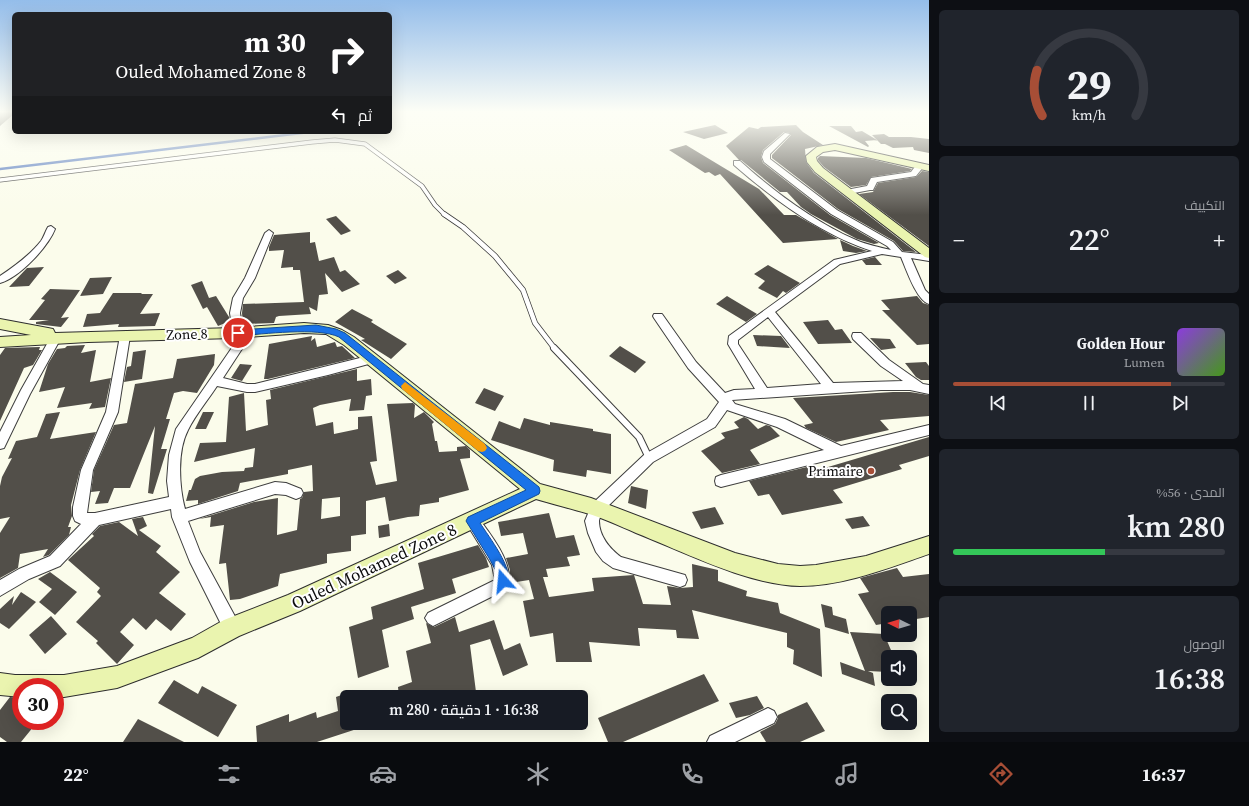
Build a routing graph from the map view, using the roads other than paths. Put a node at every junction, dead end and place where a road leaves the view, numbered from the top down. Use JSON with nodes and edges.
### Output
{"nodes":[{"id":1,"x":282,"y":146,"type":"edge"},
{"id":2,"x":367,"y":146,"type":"edge"},
{"id":3,"x":775,"y":146,"type":"edge"},
{"id":4,"x":737,"y":163,"type":"dead end"},
{"id":5,"x":925,"y":167,"type":"edge"},
{"id":6,"x":0,"y":180,"type":"edge"},
{"id":7,"x":849,"y":192,"type":"junction"},
{"id":8,"x":51,"y":229,"type":"dead end"},
{"id":9,"x":269,"y":233,"type":"dead end"},
{"id":10,"x":882,"y":251,"type":"junction"},
{"id":11,"x":929,"y":254,"type":"edge"},
{"id":12,"x":902,"y":256,"type":"junction"},
{"id":13,"x":929,"y":258,"type":"edge"},
{"id":14,"x":0,"y":280,"type":"edge"},
{"id":15,"x":929,"y":301,"type":"edge"},
{"id":16,"x":769,"y":310,"type":"junction"},
{"id":17,"x":658,"y":316,"type":"dead end"},
{"id":18,"x":0,"y":324,"type":"edge"},
{"id":19,"x":243,"y":332,"type":"junction"},
{"id":20,"x":125,"y":336,"type":"junction"},
{"id":21,"x":857,"y":336,"type":"dead end"},
{"id":22,"x":62,"y":338,"type":"junction"},
{"id":23,"x":0,"y":342,"type":"edge"},
{"id":24,"x":372,"y":359,"type":"junction"},
{"id":25,"x":215,"y":381,"type":"junction"},
{"id":26,"x":830,"y":388,"type":"junction"},
{"id":27,"x":924,"y":388,"type":"edge"},
{"id":28,"x":764,"y":393,"type":"junction"},
{"id":29,"x":726,"y":402,"type":"junction"},
{"id":30,"x":929,"y":430,"type":"edge"},
{"id":31,"x":0,"y":444,"type":"edge"},
{"id":32,"x":840,"y":452,"type":"junction"},
{"id":33,"x":649,"y":458,"type":"junction"},
{"id":34,"x":721,"y":480,"type":"dead end"},
{"id":35,"x":535,"y":491,"type":"junction"},
{"id":36,"x":296,"y":493,"type":"dead end"},
{"id":37,"x":176,"y":502,"type":"junction"},
{"id":38,"x":597,"y":508,"type":"junction"},
{"id":39,"x":180,"y":517,"type":"junction"},
{"id":40,"x":95,"y":519,"type":"junction"},
{"id":41,"x":472,"y":521,"type":"junction"},
{"id":42,"x":929,"y":545,"type":"edge"},
{"id":43,"x":680,"y":580,"type":"dead end"},
{"id":44,"x":0,"y":589,"type":"edge"},
{"id":45,"x":433,"y":618,"type":"dead end"},
{"id":46,"x":232,"y":628,"type":"junction"},
{"id":47,"x":0,"y":684,"type":"edge"},
{"id":48,"x":768,"y":717,"type":"dead end"},
{"id":49,"x":716,"y":742,"type":"edge"}],
"edges":[{"from":1,"to":6,"type":"lane"},
{"from":2,"to":33,"type":"lane"},
{"from":3,"to":12,"type":"street"},
{"from":4,"to":10,"type":"street"},
{"from":5,"to":7,"type":"street"},
{"from":5,"to":7,"type":"main road"},
{"from":7,"to":11,"type":"main road"},
{"from":8,"to":14,"type":"street"},
{"from":9,"to":19,"type":"street"},
{"from":10,"to":12,"type":"street"},
{"from":10,"to":16,"type":"street"},
{"from":12,"to":13,"type":"street"},
{"from":12,"to":15,"type":"street"},
{"from":16,"to":26,"type":"street"},
{"from":16,"to":28,"type":"street"},
{"from":17,"to":29,"type":"street"},
{"from":18,"to":22,"type":"main road"},
{"from":19,"to":20,"type":"main road","name":"Zone 8"},
{"from":19,"to":24,"type":"main road","name":"Zone 8"},
{"from":19,"to":25,"type":"street"},
{"from":20,"to":22,"type":"main road","name":"Zone 8"},
{"from":20,"to":40,"type":"street"},
{"from":21,"to":27,"type":"street"},
{"from":22,"to":23,"type":"main road","name":"Zone 8"},
{"from":22,"to":31,"type":"street"},
{"from":24,"to":25,"type":"street"},
{"from":24,"to":35,"type":"main road","name":"Zone 8"},
{"from":25,"to":37,"type":"street"},
{"from":26,"to":27,"type":"street"},
{"from":26,"to":28,"type":"street"},
{"from":28,"to":29,"type":"street"},
{"from":29,"to":32,"type":"street"},
{"from":29,"to":33,"type":"street"},
{"from":30,"to":32,"type":"street"},
{"from":32,"to":34,"type":"street"},
{"from":33,"to":38,"type":"street"},
{"from":35,"to":38,"type":"main road"},
{"from":35,"to":41,"type":"main road","name":"Ouled Mohamed Zone 8"},
{"from":36,"to":39,"type":"street"},
{"from":37,"to":39,"type":"street"},
{"from":37,"to":40,"type":"street"},
{"from":38,"to":42,"type":"main road"},
{"from":38,"to":43,"type":"street"},
{"from":39,"to":46,"type":"street"},
{"from":40,"to":44,"type":"street"},
{"from":41,"to":45,"type":"street"},
{"from":41,"to":46,"type":"main road","name":"Ouled Mohamed Zone 8"},
{"from":46,"to":47,"type":"main road","name":"Ouled Mohamed Zone 8"},
{"from":48,"to":49,"type":"street"}]}
